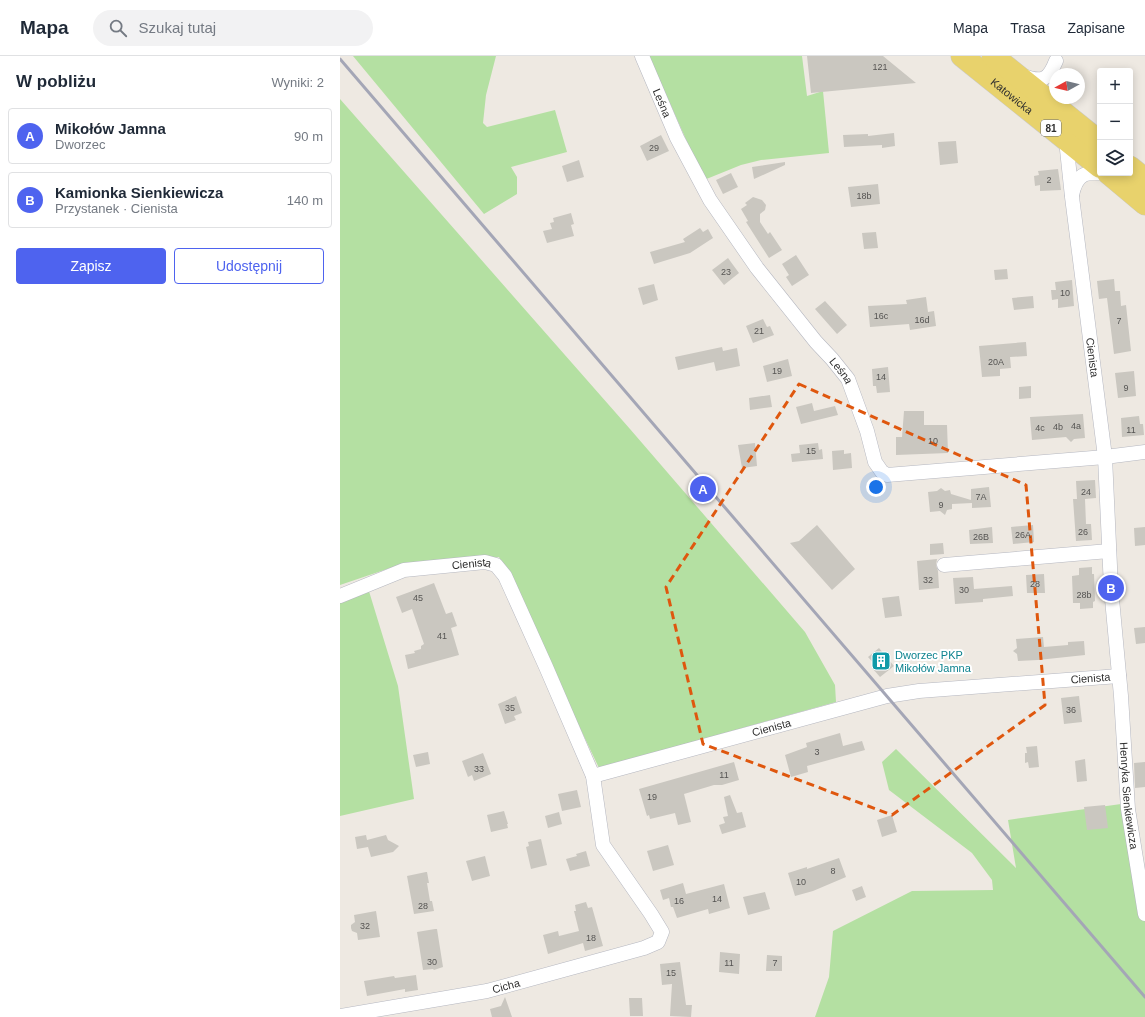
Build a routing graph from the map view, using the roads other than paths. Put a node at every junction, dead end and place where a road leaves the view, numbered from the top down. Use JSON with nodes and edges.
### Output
{"nodes":[{"id":1,"x":642,"y":56,"type":"edge"},
{"id":2,"x":962,"y":56,"type":"edge"},
{"id":3,"x":993,"y":56,"type":"edge"},
{"id":4,"x":1056,"y":64,"type":"edge"},
{"id":5,"x":1012,"y":72,"type":"junction"},
{"id":6,"x":1063,"y":105,"type":"edge"},
{"id":7,"x":1066,"y":140,"type":"junction"},
{"id":8,"x":1098,"y":140,"type":"edge"},
{"id":9,"x":1097,"y":160,"type":"edge"},
{"id":10,"x":1097,"y":172,"type":"edge"},
{"id":11,"x":1118,"y":176,"type":"edge"},
{"id":12,"x":1133,"y":176,"type":"edge"},
{"id":13,"x":1145,"y":179,"type":"edge"},
{"id":14,"x":1072,"y":197,"type":"junction"},
{"id":15,"x":1145,"y":204,"type":"edge"},
{"id":16,"x":1145,"y":452,"type":"edge"},
{"id":17,"x":1105,"y":457,"type":"junction"},
{"id":18,"x":1109,"y":551,"type":"junction"},
{"id":19,"x":944,"y":565,"type":"dead end"},
{"id":20,"x":340,"y":596,"type":"edge"},
{"id":21,"x":1119,"y":676,"type":"junction"},
{"id":22,"x":593,"y":776,"type":"junction"},
{"id":23,"x":1145,"y":914,"type":"edge"},
{"id":24,"x":662,"y":932,"type":"joint"},
{"id":25,"x":340,"y":1016,"type":"edge"}],
"edges":[{"from":1,"to":17,"type":"street","name":"Leśna"},
{"from":2,"to":7,"type":"main road","name":"Katowicka","number":"81"},
{"from":3,"to":5,"type":"main road","name":"Katowicka","number":"81"},
{"from":4,"to":5,"type":"street"},
{"from":5,"to":6,"type":"main road","name":"Katowicka","number":"81"},
{"from":6,"to":8,"type":"main road","name":"Katowicka","number":"81"},
{"from":7,"to":9,"type":"main road","name":"Katowicka","number":"81"},
{"from":7,"to":14,"type":"street"},
{"from":10,"to":14,"type":"street"},
{"from":11,"to":15,"type":"main road","name":"Katowicka","number":"81"},
{"from":12,"to":13,"type":"main road","name":"Katowicka","number":"81"},
{"from":14,"to":17,"type":"street","name":"Cienista"},
{"from":16,"to":17,"type":"street","name":"Leśna"},
{"from":17,"to":18,"type":"street","name":"Cienista"},
{"from":18,"to":19,"type":"street"},
{"from":18,"to":21,"type":"street","name":"Cienista"},
{"from":20,"to":22,"type":"street","name":"Cienista"},
{"from":21,"to":22,"type":"street","name":"Cienista"},
{"from":21,"to":23,"type":"street","name":"Henryka Sienkiewicza"},
{"from":22,"to":24,"type":"street","name":"Cienista"},
{"from":24,"to":25,"type":"street","name":"Cicha"}]}
